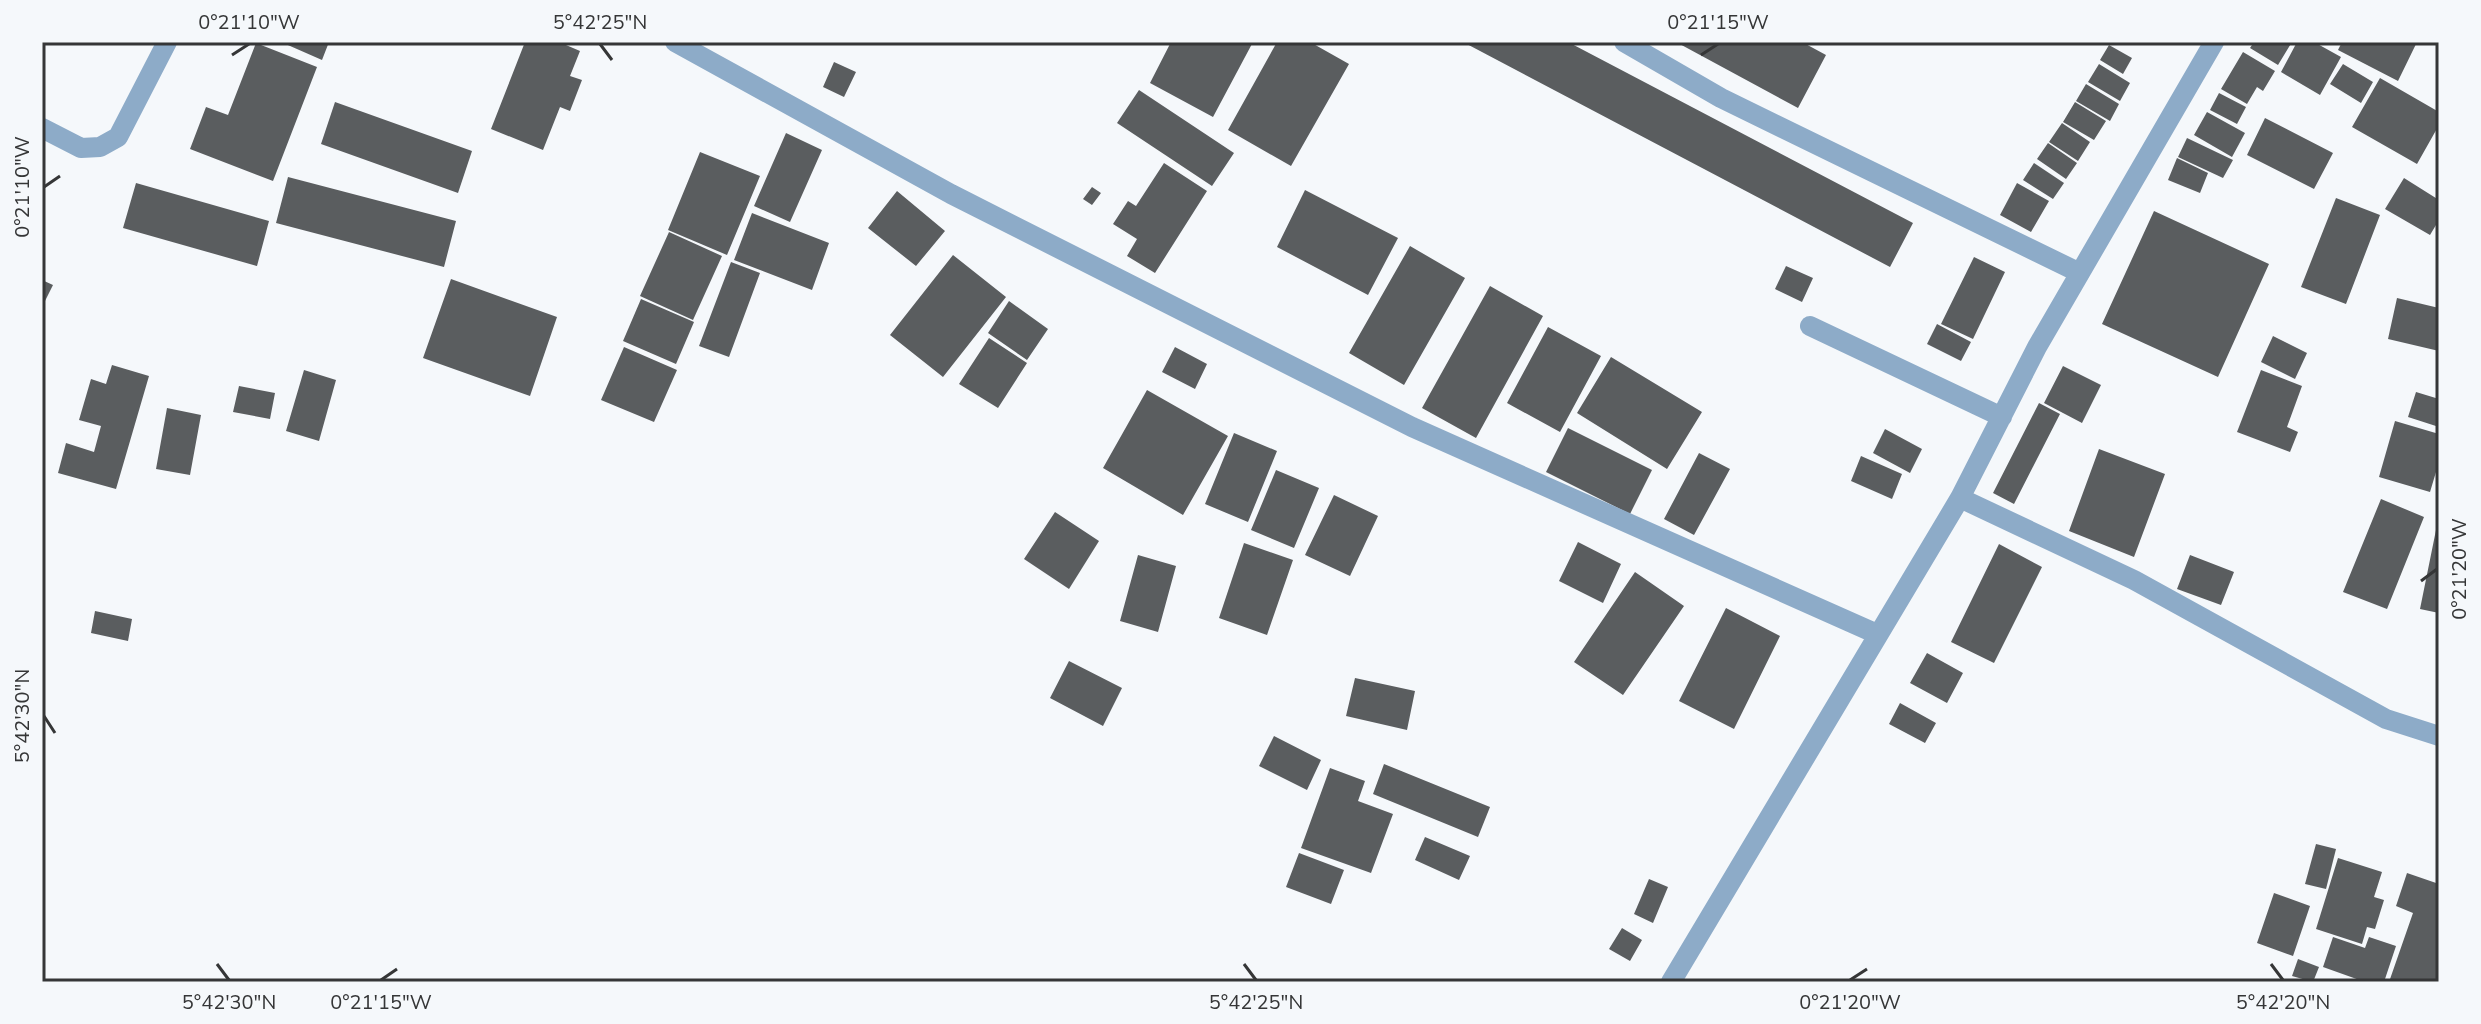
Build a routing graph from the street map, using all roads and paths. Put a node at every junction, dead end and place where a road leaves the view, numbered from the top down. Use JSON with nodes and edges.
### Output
{"nodes":[{"id":1,"x":167,"y":42,"type":"edge"},
{"id":2,"x":1624,"y":42,"type":"edge"},
{"id":3,"x":2214,"y":42,"type":"edge"},
{"id":4,"x":691,"y":45,"type":"edge"},
{"id":5,"x":42,"y":128,"type":"edge"},
{"id":6,"x":2080,"y":273,"type":"junction"},
{"id":7,"x":1810,"y":326,"type":"dead end"},
{"id":8,"x":2002,"y":417,"type":"junction"},
{"id":9,"x":1960,"y":498,"type":"junction"},
{"id":10,"x":1877,"y":634,"type":"junction"},
{"id":11,"x":2439,"y":736,"type":"edge"},
{"id":12,"x":1671,"y":982,"type":"edge"}],
"edges":[{"from":1,"to":5,"type":"street"},
{"from":2,"to":6,"type":"street"},
{"from":3,"to":6,"type":"street"},
{"from":4,"to":10,"type":"street"},
{"from":6,"to":8,"type":"street"},
{"from":7,"to":8,"type":"street"},
{"from":8,"to":9,"type":"street"},
{"from":9,"to":10,"type":"street"},
{"from":9,"to":11,"type":"street"},
{"from":10,"to":12,"type":"street"}]}
